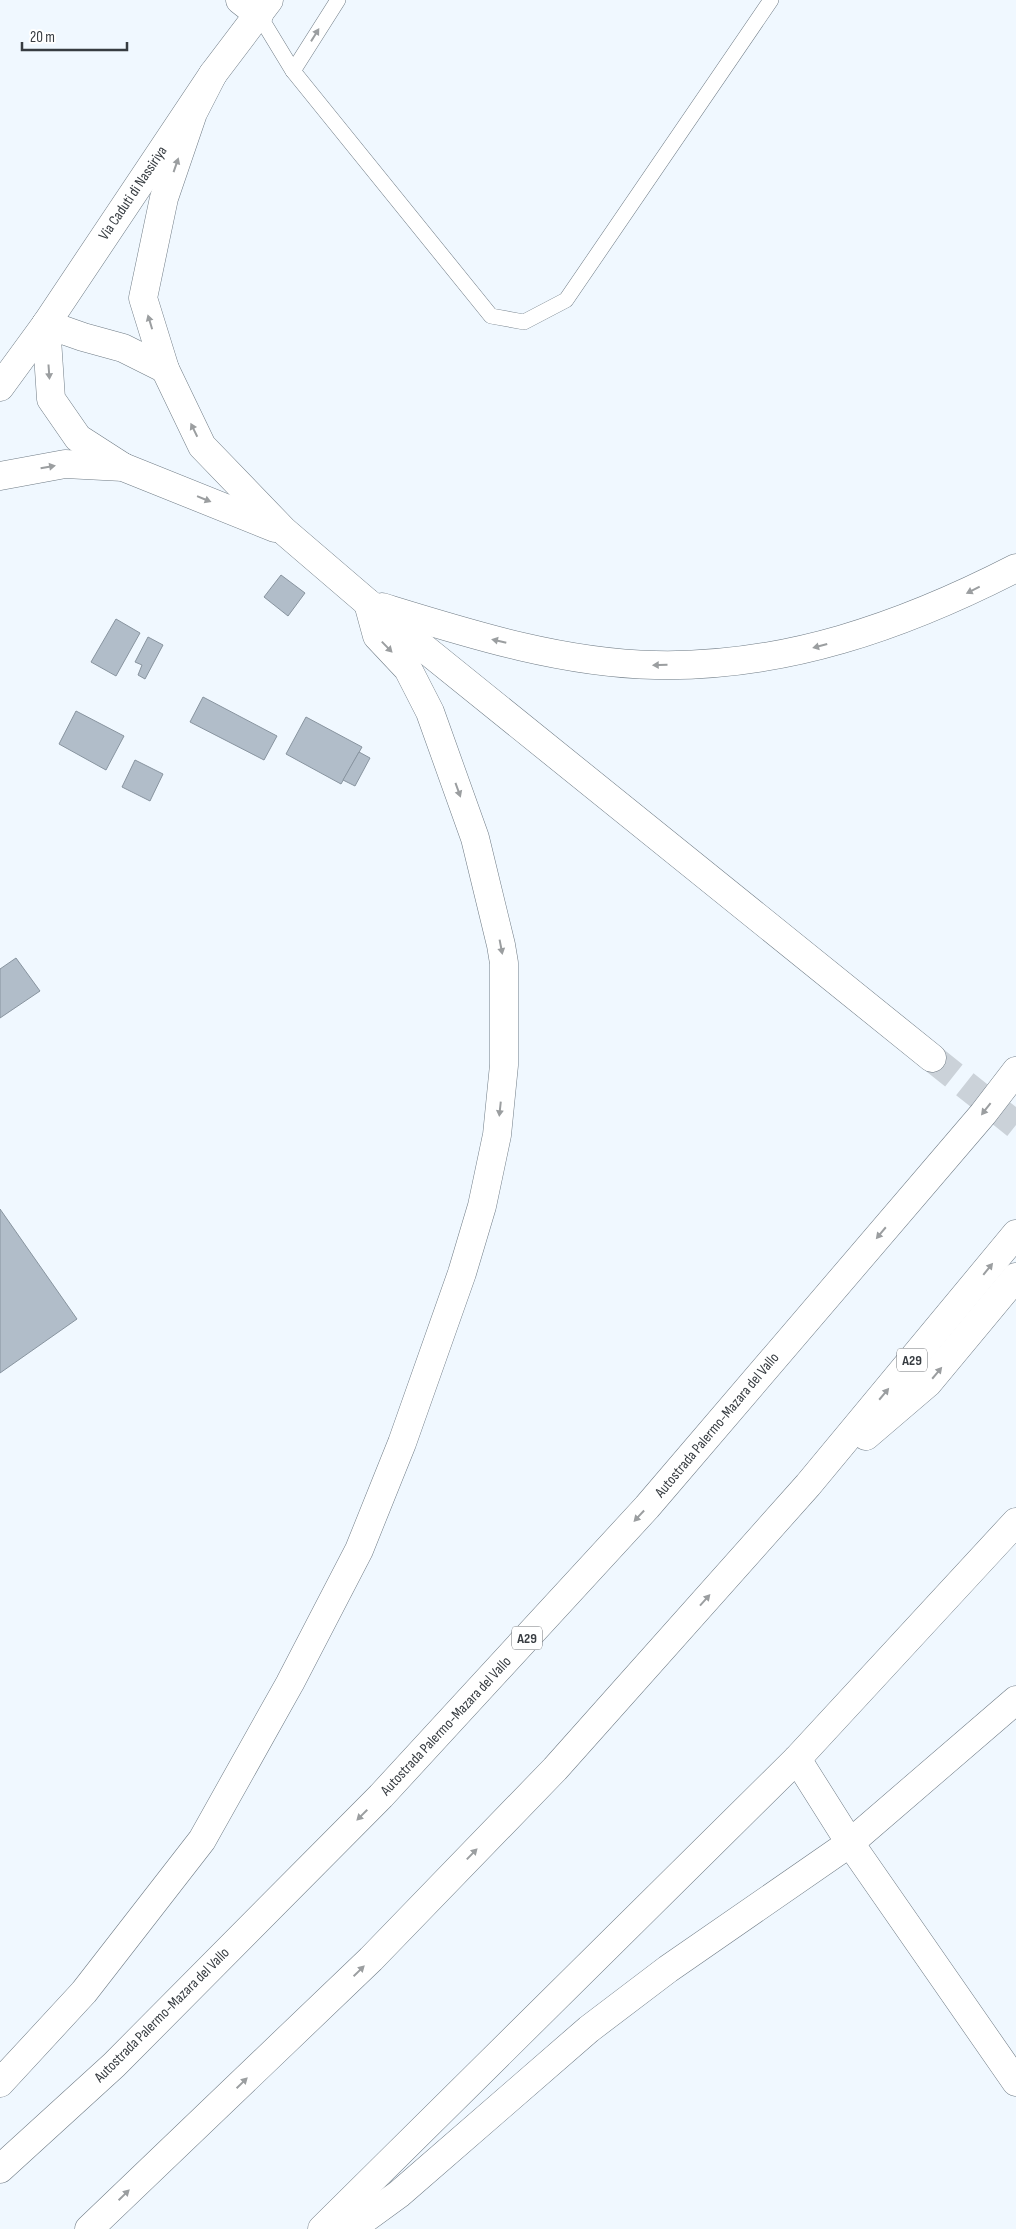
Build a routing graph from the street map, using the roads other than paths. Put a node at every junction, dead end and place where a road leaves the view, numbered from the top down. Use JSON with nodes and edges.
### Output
{"nodes":[{"id":1,"x":338,"y":0,"type":"edge"},
{"id":2,"x":771,"y":0,"type":"edge"},
{"id":3,"x":256,"y":5,"type":"edge"},
{"id":4,"x":293,"y":71,"type":"junction"},
{"id":5,"x":213,"y":74,"type":"junction"},
{"id":6,"x":46,"y":324,"type":"junction"},
{"id":7,"x":164,"y":369,"type":"junction"},
{"id":8,"x":0,"y":387,"type":"edge"},
{"id":9,"x":123,"y":467,"type":"junction"},
{"id":10,"x":0,"y":476,"type":"edge"},
{"id":11,"x":284,"y":531,"type":"junction"},
{"id":12,"x":1016,"y":568,"type":"edge"},
{"id":13,"x":368,"y":603,"type":"junction"},
{"id":14,"x":932,"y":1058,"type":"tunnel mouth"},
{"id":15,"x":1016,"y":1071,"type":"edge"},
{"id":16,"x":1016,"y":1234,"type":"edge"},
{"id":17,"x":1016,"y":1277,"type":"edge"},
{"id":18,"x":808,"y":1485,"type":"junction"},
{"id":19,"x":1016,"y":1522,"type":"edge"},
{"id":20,"x":1016,"y":1700,"type":"edge"},
{"id":21,"x":797,"y":1759,"type":"junction"},
{"id":22,"x":850,"y":1843,"type":"junction"},
{"id":23,"x":1016,"y":2082,"type":"edge"},
{"id":24,"x":0,"y":2083,"type":"edge"},
{"id":25,"x":0,"y":2169,"type":"edge"},
{"id":26,"x":89,"y":2229,"type":"edge"},
{"id":27,"x":322,"y":2229,"type":"edge"},
{"id":28,"x":351,"y":2229,"type":"edge"}],
"edges":[{"from":4,"to":1,"type":"lane","one_way":true},
{"from":2,"to":4,"type":"lane"},
{"from":3,"to":4,"type":"lane"},
{"from":3,"to":5,"type":"main road","name":"Via Caduti di Nassiriya"},
{"from":5,"to":6,"type":"main road","name":"Via Caduti di Nassiriya"},
{"from":7,"to":5,"type":"main road","one_way":true},
{"from":6,"to":7,"type":"main road"},
{"from":6,"to":8,"type":"main road","name":"Via Caduti di Nassiriya"},
{"from":6,"to":9,"type":"main road","one_way":true},
{"from":11,"to":7,"type":"main road","one_way":true},
{"from":10,"to":9,"type":"main road","one_way":true},
{"from":9,"to":11,"type":"main road","one_way":true},
{"from":11,"to":13,"type":"main road"},
{"from":12,"to":13,"type":"main road","one_way":true},
{"from":13,"to":14,"type":"main road"},
{"from":13,"to":24,"type":"main road","one_way":true},
{"from":15,"to":25,"type":"main road","name":"Autostrada Palermo-Mazara del Vallo","number":"A29","one_way":true},
{"from":18,"to":16,"type":"main road","number":"A29","one_way":true},
{"from":18,"to":17,"type":"main road","one_way":true},
{"from":26,"to":18,"type":"main road","number":"A29","one_way":true},
{"from":19,"to":21,"type":"main road"},
{"from":20,"to":22,"type":"main road"},
{"from":21,"to":22,"type":"main road"},
{"from":21,"to":27,"type":"main road"},
{"from":22,"to":23,"type":"main road"},
{"from":22,"to":28,"type":"main road"}]}
